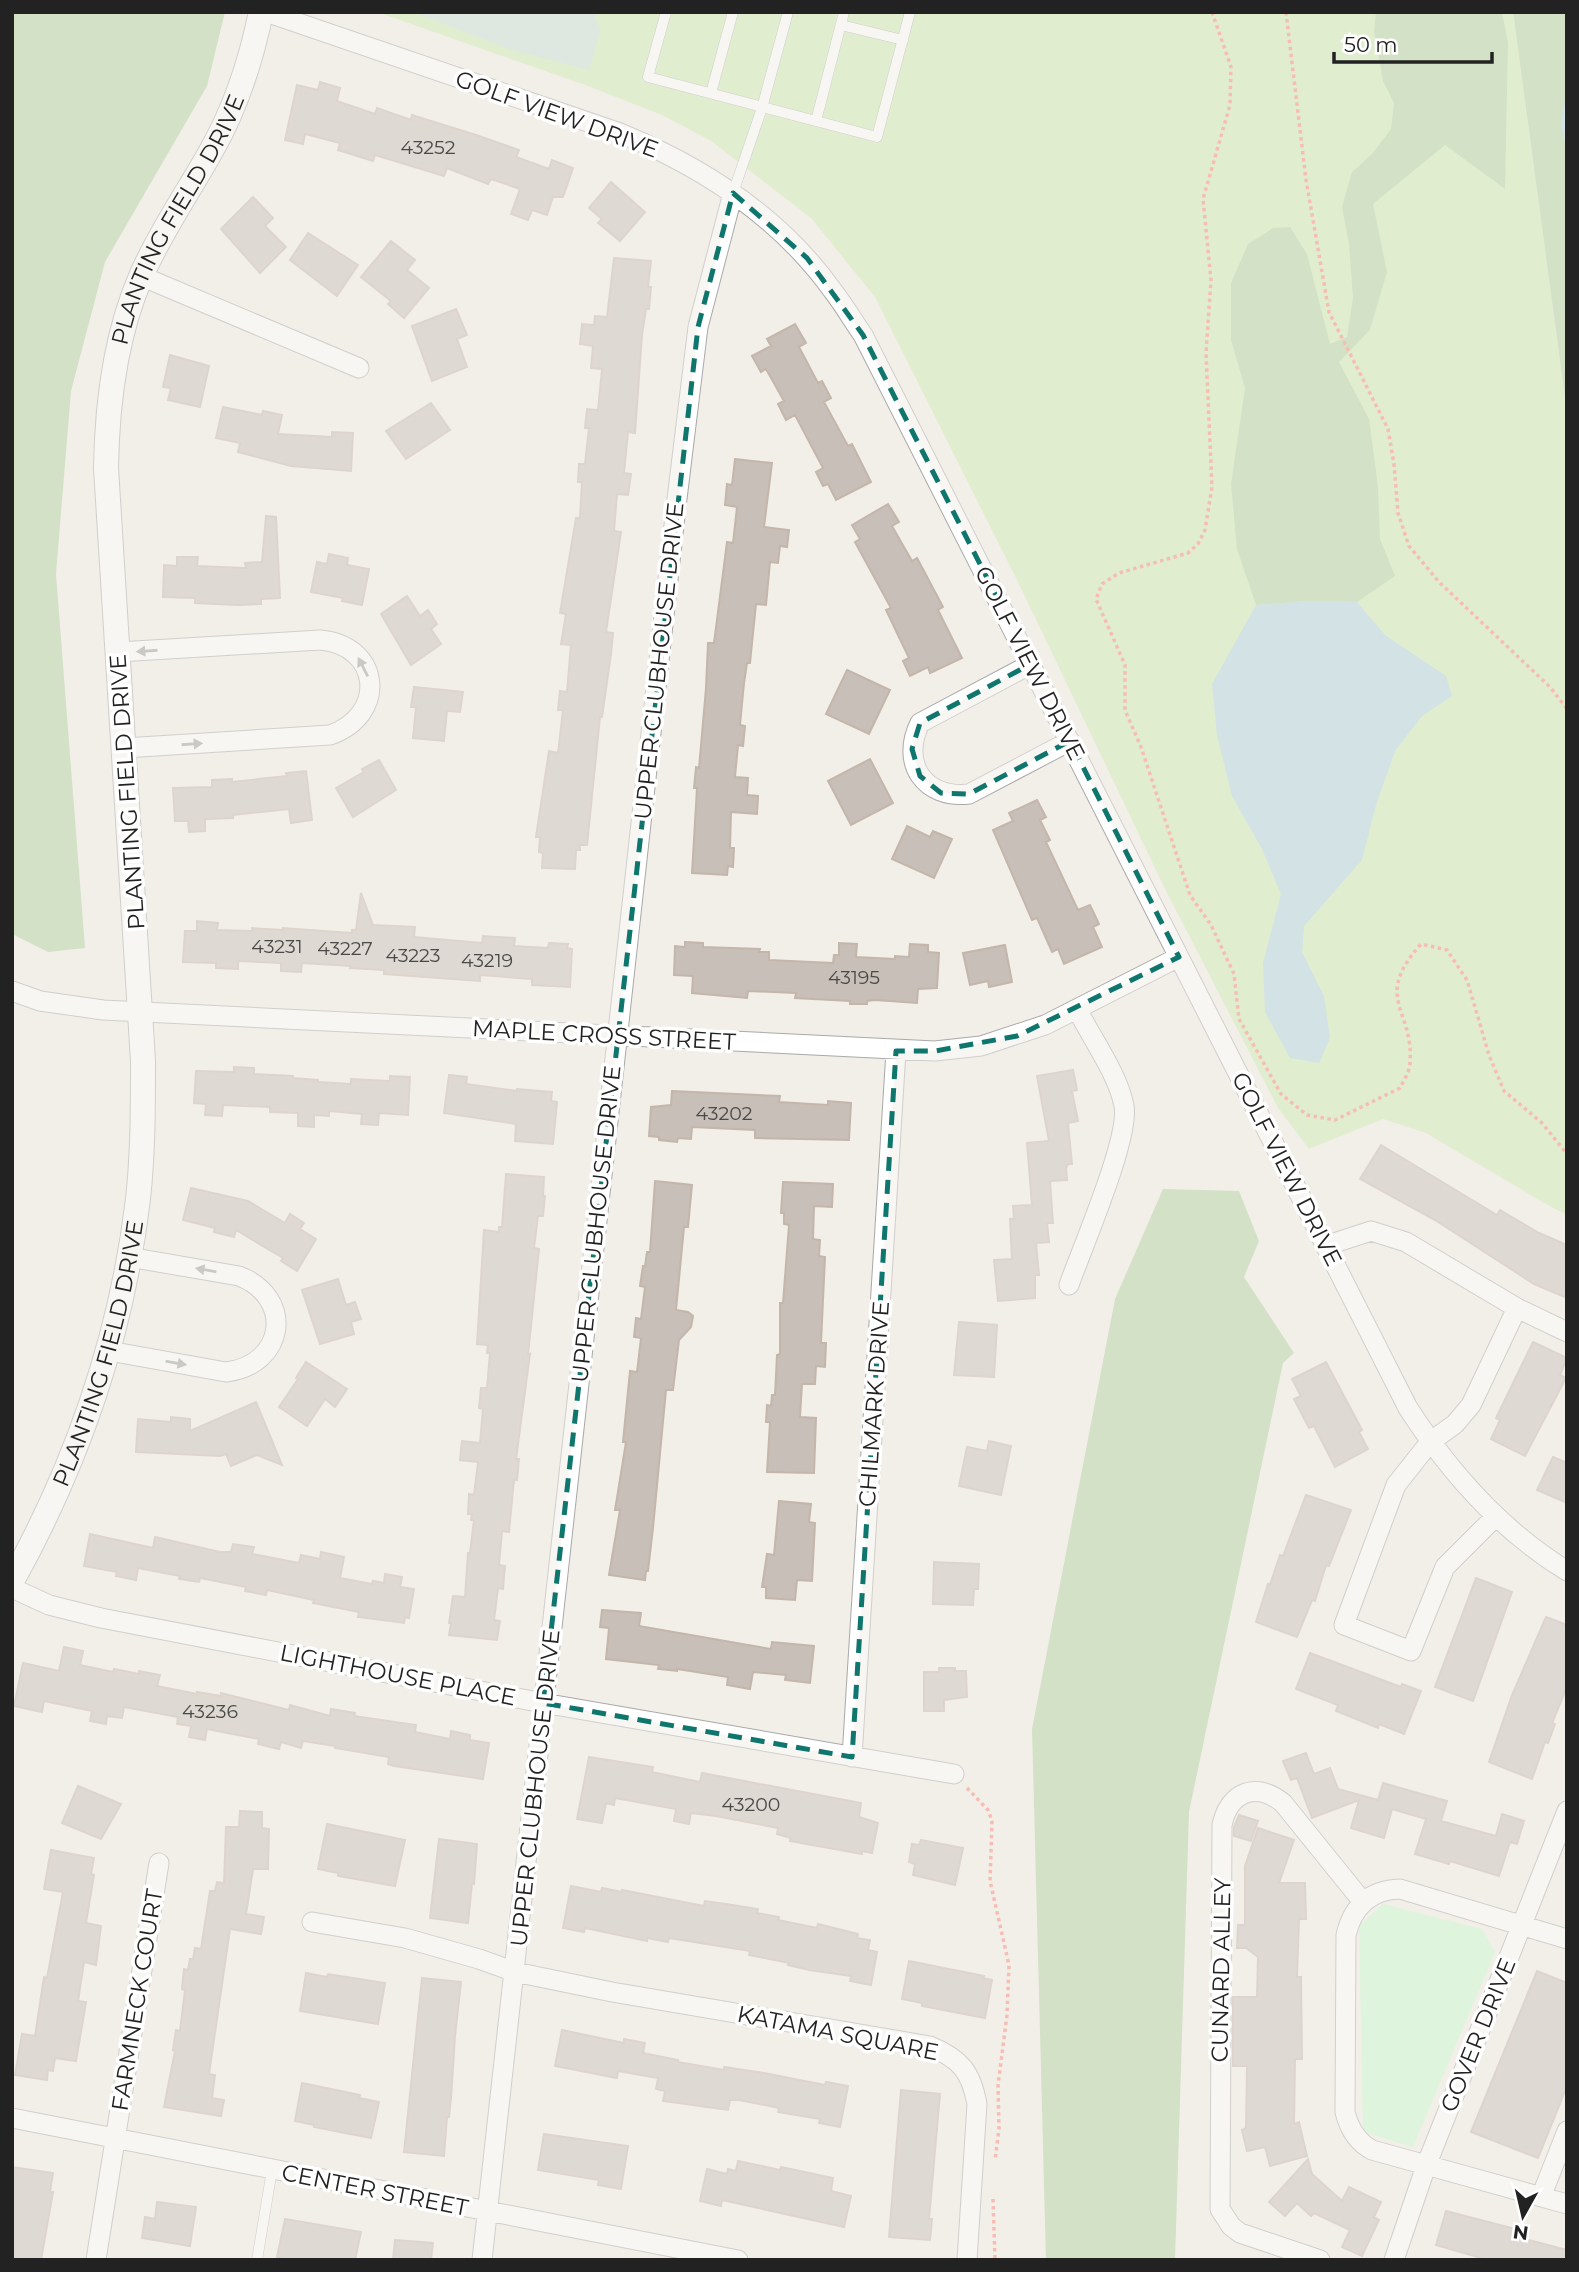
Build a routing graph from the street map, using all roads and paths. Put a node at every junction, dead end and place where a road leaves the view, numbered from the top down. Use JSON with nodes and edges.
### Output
{"nodes":[{"id":1,"x":263,"y":12,"type":"edge"},
{"id":2,"x":666,"y":12,"type":"edge"},
{"id":3,"x":733,"y":12,"type":"edge"},
{"id":4,"x":788,"y":12,"type":"edge"},
{"id":5,"x":844,"y":12,"type":"edge"},
{"id":6,"x":910,"y":12,"type":"edge"},
{"id":7,"x":1212,"y":12,"type":"edge"},
{"id":8,"x":1286,"y":12,"type":"edge"},
{"id":9,"x":841,"y":25,"type":"junction"},
{"id":10,"x":903,"y":40,"type":"junction"},
{"id":11,"x":711,"y":93,"type":"junction"},
{"id":12,"x":762,"y":107,"type":"junction"},
{"id":13,"x":816,"y":121,"type":"junction"},
{"id":14,"x":733,"y":193,"type":"junction"},
{"id":15,"x":141,"y":276,"type":"junction"},
{"id":16,"x":359,"y":368,"type":"dead end"},
{"id":17,"x":118,"y":652,"type":"junction"},
{"id":18,"x":1031,"y":664,"type":"junction"},
{"id":19,"x":1567,"y":709,"type":"edge"},
{"id":20,"x":1070,"y":741,"type":"junction"},
{"id":21,"x":124,"y":748,"type":"junction"},
{"id":22,"x":1180,"y":957,"type":"junction"},
{"id":23,"x":12,"y":991,"type":"edge"},
{"id":24,"x":1077,"y":1009,"type":"junction"},
{"id":25,"x":141,"y":1011,"type":"junction"},
{"id":26,"x":617,"y":1037,"type":"junction"},
{"id":27,"x":896,"y":1051,"type":"junction"},
{"id":28,"x":1567,"y":1154,"type":"edge"},
{"id":29,"x":1325,"y":1246,"type":"junction"},
{"id":30,"x":129,"y":1257,"type":"junction"},
{"id":31,"x":1069,"y":1285,"type":"dead end"},
{"id":32,"x":1517,"y":1308,"type":"junction"},
{"id":33,"x":1567,"y":1332,"type":"edge"},
{"id":34,"x":109,"y":1351,"type":"junction"},
{"id":35,"x":1430,"y":1442,"type":"junction"},
{"id":36,"x":1495,"y":1517,"type":"junction"},
{"id":37,"x":1567,"y":1571,"type":"edge"},
{"id":38,"x":12,"y":1581,"type":"edge"},
{"id":39,"x":12,"y":1588,"type":"edge"},
{"id":40,"x":543,"y":1703,"type":"junction"},
{"id":41,"x":852,"y":1757,"type":"junction"},
{"id":42,"x":954,"y":1774,"type":"joint"},
{"id":43,"x":1567,"y":1811,"type":"edge"},
{"id":44,"x":159,"y":1863,"type":"dead end"},
{"id":45,"x":1363,"y":1902,"type":"junction"},
{"id":46,"x":312,"y":1922,"type":"dead end"},
{"id":47,"x":1521,"y":1925,"type":"junction"},
{"id":48,"x":1567,"y":1939,"type":"edge"},
{"id":49,"x":515,"y":1972,"type":"junction"},
{"id":50,"x":12,"y":2118,"type":"edge"},
{"id":51,"x":1567,"y":2132,"type":"edge"},
{"id":52,"x":116,"y":2137,"type":"junction"},
{"id":53,"x":995,"y":2163,"type":"dead end"},
{"id":54,"x":1426,"y":2166,"type":"junction"},
{"id":55,"x":272,"y":2170,"type":"junction"},
{"id":56,"x":993,"y":2193,"type":"dead end"},
{"id":57,"x":1541,"y":2197,"type":"junction"},
{"id":58,"x":1567,"y":2204,"type":"edge"},
{"id":59,"x":488,"y":2212,"type":"junction"},
{"id":60,"x":96,"y":2260,"type":"edge"},
{"id":61,"x":257,"y":2260,"type":"edge"},
{"id":62,"x":482,"y":2260,"type":"edge"},
{"id":63,"x":738,"y":2260,"type":"edge"},
{"id":64,"x":967,"y":2260,"type":"edge"},
{"id":65,"x":995,"y":2260,"type":"edge"},
{"id":66,"x":1320,"y":2260,"type":"edge"},
{"id":67,"x":1394,"y":2260,"type":"edge"}],
"edges":[{"from":1,"to":14,"type":"street","name":"GOLF VIEW DRIVE"},
{"from":1,"to":15,"type":"street","name":"PLANTING FIELD DRIVE"},
{"from":2,"to":11,"type":"lane"},
{"from":3,"to":11,"type":"lane"},
{"from":4,"to":12,"type":"lane"},
{"from":5,"to":9,"type":"lane"},
{"from":6,"to":10,"type":"lane"},
{"from":7,"to":28,"type":"path"},
{"from":8,"to":19,"type":"path"},
{"from":9,"to":10,"type":"lane"},
{"from":9,"to":13,"type":"lane"},
{"from":10,"to":13,"type":"lane"},
{"from":11,"to":12,"type":"lane"},
{"from":12,"to":13,"type":"lane"},
{"from":12,"to":14,"type":"lane"},
{"from":14,"to":18,"type":"street","name":"GOLF VIEW DRIVE"},
{"from":14,"to":26,"type":"street","name":"UPPER CLUBHOUSE DRIVE"},
{"from":15,"to":16,"type":"street"},
{"from":15,"to":17,"type":"street","name":"PLANTING FIELD DRIVE"},
{"from":17,"to":21,"type":"street","name":"PLANTING FIELD DRIVE"},
{"from":21,"to":17,"type":"street","one_way":true},
{"from":18,"to":20,"type":"street","name":"GOLF VIEW DRIVE"},
{"from":18,"to":20,"type":"street"},
{"from":20,"to":22,"type":"street","name":"GOLF VIEW DRIVE"},
{"from":21,"to":25,"type":"street","name":"PLANTING FIELD DRIVE"},
{"from":22,"to":24,"type":"street","name":"MAPLE CROSS STREET"},
{"from":22,"to":29,"type":"street","name":"GOLF VIEW DRIVE"},
{"from":23,"to":25,"type":"street","name":"MAPLE CROSS STREET"},
{"from":24,"to":27,"type":"street","name":"MAPLE CROSS STREET"},
{"from":24,"to":31,"type":"street"},
{"from":25,"to":26,"type":"street","name":"MAPLE CROSS STREET"},
{"from":25,"to":30,"type":"street","name":"PLANTING FIELD DRIVE"},
{"from":26,"to":27,"type":"street","name":"MAPLE CROSS STREET"},
{"from":26,"to":40,"type":"street","name":"UPPER CLUBHOUSE DRIVE"},
{"from":27,"to":41,"type":"street","name":"CHILMARK DRIVE"},
{"from":29,"to":32,"type":"street"},
{"from":29,"to":35,"type":"street","name":"GOLF VIEW DRIVE"},
{"from":30,"to":34,"type":"street","name":"PLANTING FIELD DRIVE"},
{"from":34,"to":30,"type":"street","one_way":true},
{"from":32,"to":33,"type":"street"},
{"from":32,"to":35,"type":"street"},
{"from":34,"to":38,"type":"street","name":"PLANTING FIELD DRIVE"},
{"from":35,"to":36,"type":"street","name":"GOLF VIEW DRIVE"},
{"from":35,"to":36,"type":"street"},
{"from":36,"to":37,"type":"street","name":"GOLF VIEW DRIVE"},
{"from":39,"to":40,"type":"street","name":"LIGHTHOUSE PLACE"},
{"from":40,"to":41,"type":"street","name":"LIGHTHOUSE PLACE"},
{"from":40,"to":49,"type":"street","name":"UPPER CLUBHOUSE DRIVE"},
{"from":41,"to":42,"type":"street","name":"LIGHTHOUSE PLACE"},
{"from":42,"to":53,"type":"path"},
{"from":43,"to":47,"type":"street","name":"GOVER DRIVE"},
{"from":44,"to":52,"type":"street","name":"FARMNECK COURT"},
{"from":45,"to":47,"type":"street"},
{"from":45,"to":54,"type":"street"},
{"from":45,"to":66,"type":"street","name":"CUNARD ALLEY"},
{"from":46,"to":49,"type":"street","name":"KATAMA SQUARE"},
{"from":47,"to":48,"type":"street"},
{"from":47,"to":54,"type":"street","name":"GOVER DRIVE"},
{"from":49,"to":59,"type":"street","name":"UPPER CLUBHOUSE DRIVE"},
{"from":49,"to":64,"type":"street","name":"KATAMA SQUARE"},
{"from":50,"to":52,"type":"street","name":"CENTER STREET"},
{"from":51,"to":57,"type":"street"},
{"from":52,"to":55,"type":"street","name":"CENTER STREET"},
{"from":52,"to":60,"type":"street","name":"FARMNECK COURT"},
{"from":54,"to":57,"type":"street"},
{"from":54,"to":67,"type":"street","name":"GOVER DRIVE"},
{"from":55,"to":59,"type":"street","name":"CENTER STREET"},
{"from":55,"to":61,"type":"lane"},
{"from":56,"to":65,"type":"path"},
{"from":57,"to":58,"type":"street"},
{"from":59,"to":62,"type":"street","name":"UPPER CLUBHOUSE DRIVE"},
{"from":59,"to":63,"type":"street","name":"CENTER STREET"}]}
